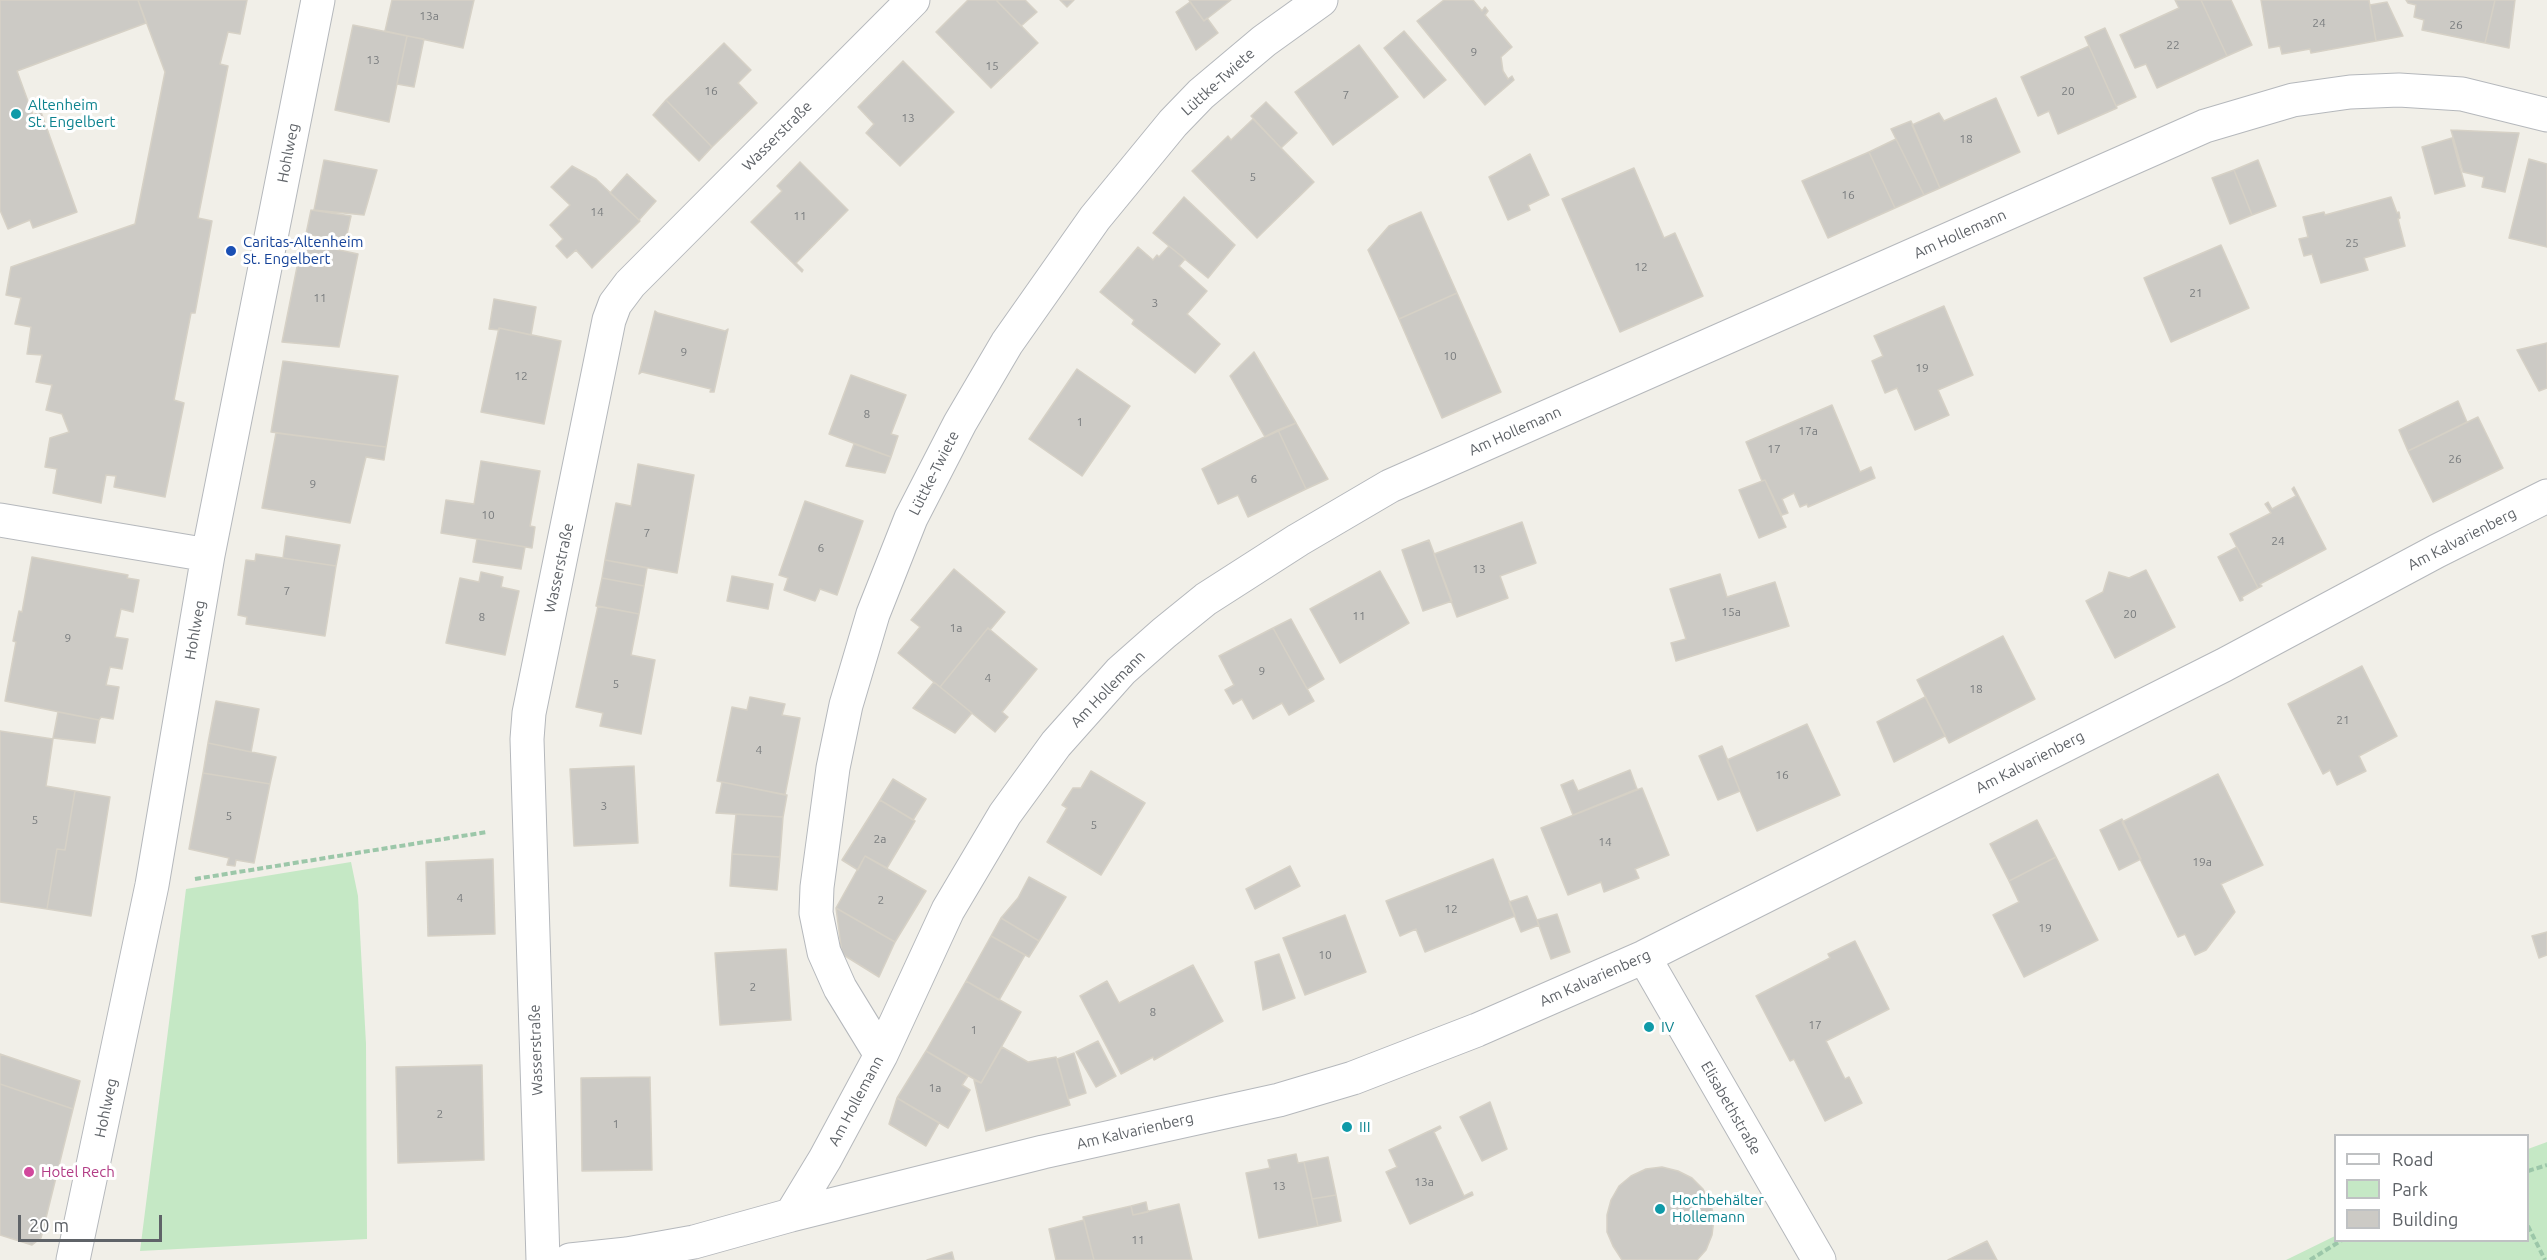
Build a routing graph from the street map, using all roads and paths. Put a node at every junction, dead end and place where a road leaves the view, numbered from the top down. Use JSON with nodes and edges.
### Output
{"nodes":[{"id":1,"x":318,"y":0,"type":"edge"},
{"id":2,"x":913,"y":0,"type":"edge"},
{"id":3,"x":1321,"y":0,"type":"edge"},
{"id":4,"x":2547,"y":115,"type":"edge"},
{"id":5,"x":2547,"y":496,"type":"edge"},
{"id":6,"x":0,"y":520,"type":"edge"},
{"id":7,"x":208,"y":555,"type":"junction"},
{"id":8,"x":529,"y":825,"type":"junction"},
{"id":9,"x":152,"y":885,"type":"junction"},
{"id":10,"x":1644,"y":957,"type":"junction"},
{"id":11,"x":881,"y":1056,"type":"junction"},
{"id":12,"x":2547,"y":1165,"type":"edge"},
{"id":13,"x":2529,"y":1172,"type":"edge"},
{"id":14,"x":791,"y":1215,"type":"junction"},
{"id":15,"x":2529,"y":1228,"type":"edge"},
{"id":16,"x":2339,"y":1242,"type":"edge"},
{"id":17,"x":73,"y":1260,"type":"edge"},
{"id":18,"x":543,"y":1260,"type":"edge"},
{"id":19,"x":570,"y":1260,"type":"edge"},
{"id":20,"x":1819,"y":1260,"type":"edge"},
{"id":21,"x":2310,"y":1260,"type":"edge"},
{"id":22,"x":2545,"y":1260,"type":"edge"}],
"edges":[{"from":1,"to":7,"type":"street","name":"Hohlweg"},
{"from":2,"to":8,"type":"street","name":"Wasserstraße"},
{"from":3,"to":11,"type":"street","name":"Lüttke-Twiete"},
{"from":4,"to":11,"type":"street","name":"Am Hollemann"},
{"from":5,"to":10,"type":"street","name":"Am Kalvarienberg"},
{"from":6,"to":7,"type":"street"},
{"from":7,"to":9,"type":"street","name":"Hohlweg"},
{"from":8,"to":9,"type":"path"},
{"from":8,"to":18,"type":"street","name":"Wasserstraße"},
{"from":9,"to":17,"type":"street","name":"Hohlweg"},
{"from":10,"to":14,"type":"street","name":"Am Kalvarienberg"},
{"from":10,"to":20,"type":"street","name":"Elisabethstraße"},
{"from":11,"to":14,"type":"street","name":"Am Hollemann"},
{"from":12,"to":13,"type":"path"},
{"from":14,"to":19,"type":"street","name":"Am Kalvarienberg"},
{"from":15,"to":22,"type":"path"},
{"from":16,"to":21,"type":"path"}]}
